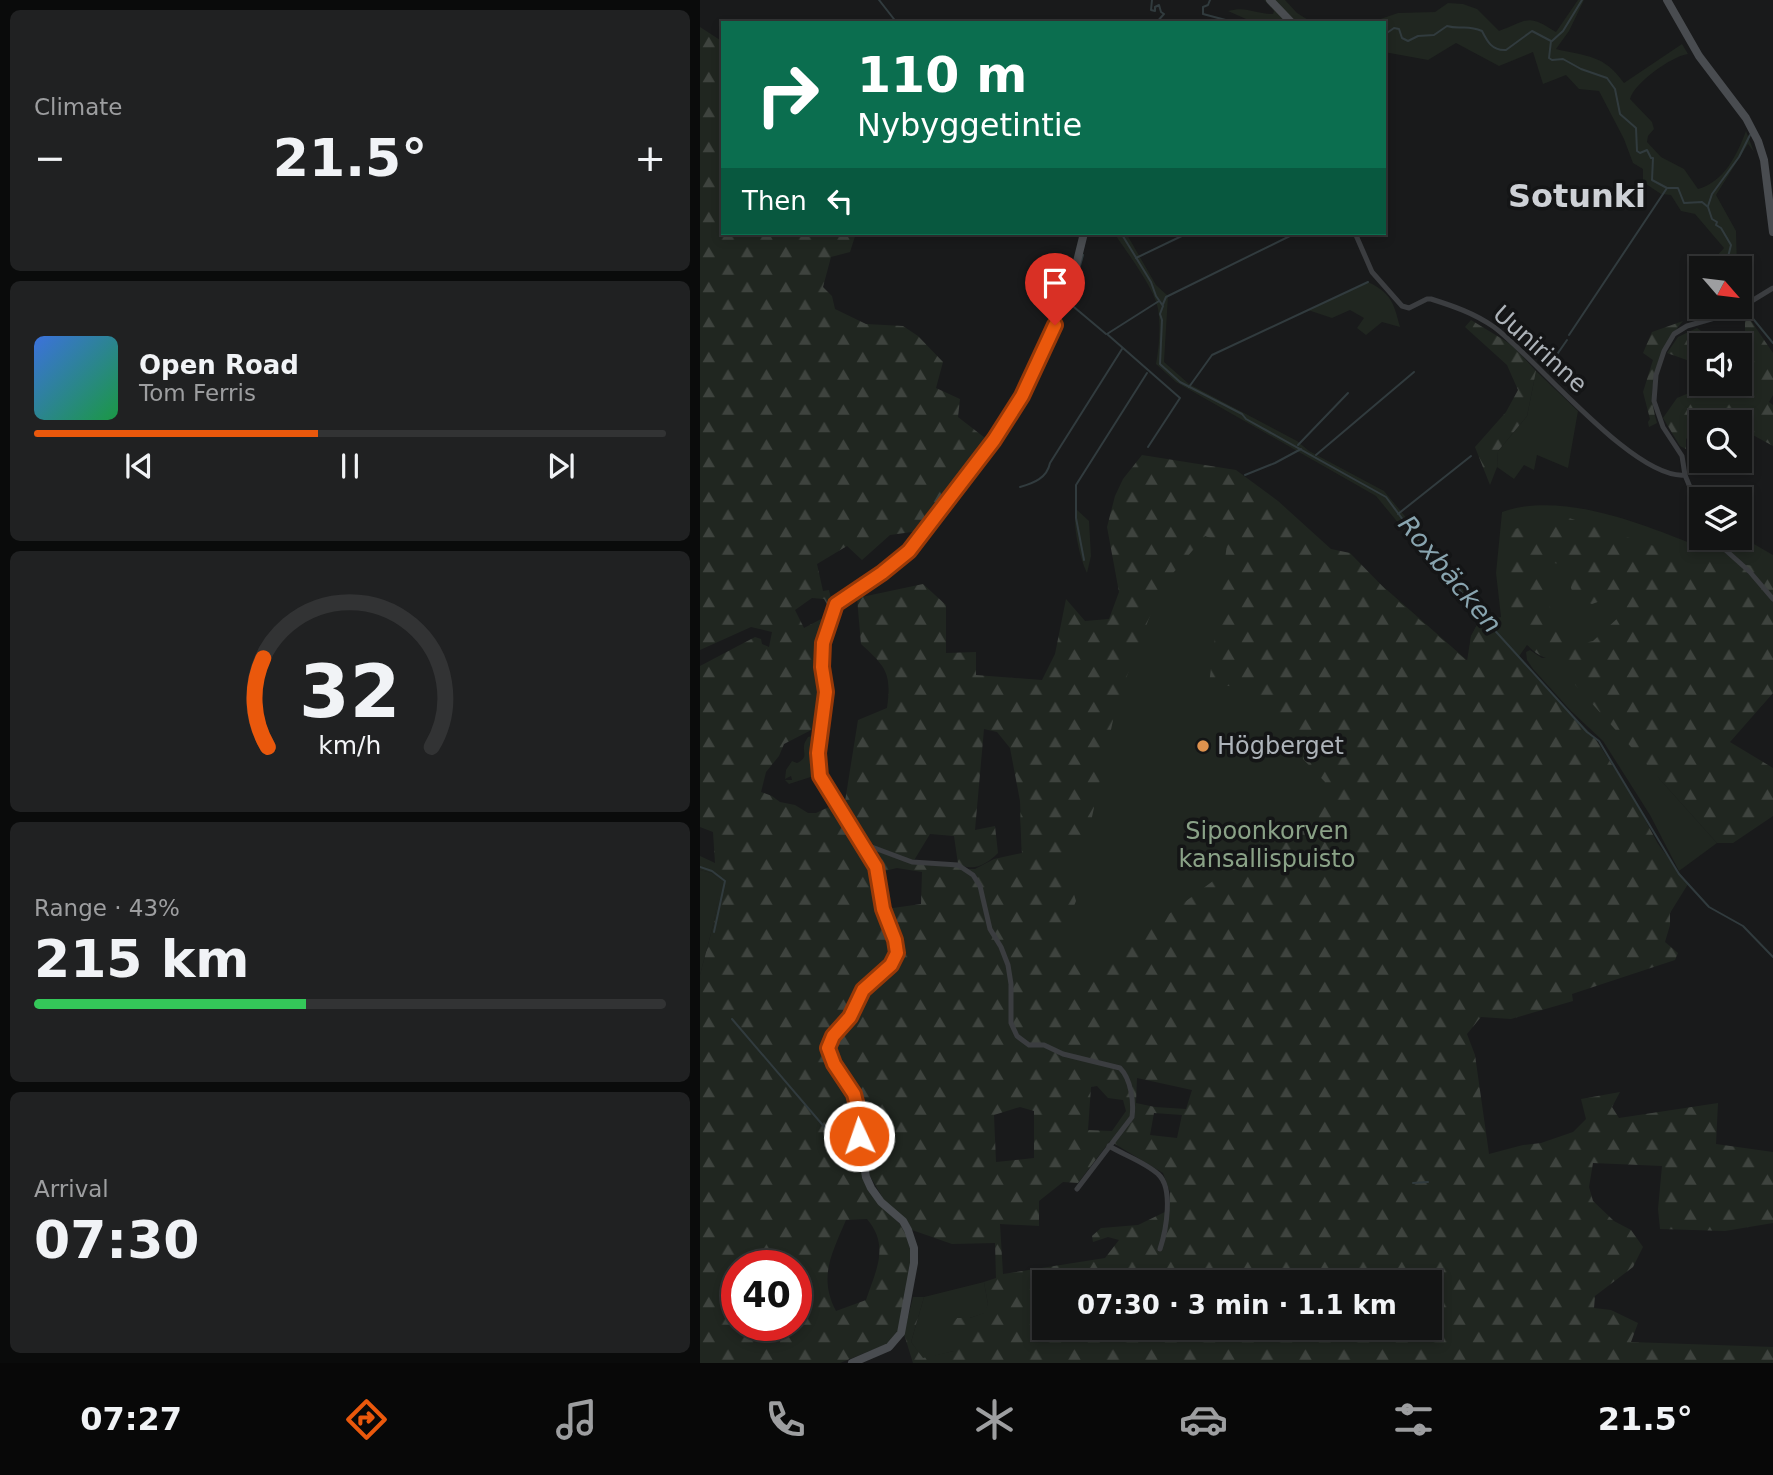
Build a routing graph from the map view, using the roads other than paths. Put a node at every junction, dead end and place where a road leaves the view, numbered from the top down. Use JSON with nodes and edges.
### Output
{"nodes":[{"id":1,"x":1270,"y":0,"type":"edge"},
{"id":2,"x":1667,"y":0,"type":"edge"},
{"id":3,"x":1290,"y":21,"type":"edge"},
{"id":4,"x":1773,"y":232,"type":"edge"},
{"id":5,"x":1084,"y":235,"type":"edge"},
{"id":6,"x":1356,"y":235,"type":"edge"},
{"id":7,"x":1773,"y":288,"type":"edge"},
{"id":8,"x":1685,"y":475,"type":"junction"},
{"id":9,"x":1690,"y":487,"type":"edge"},
{"id":10,"x":1725,"y":550,"type":"edge"},
{"id":11,"x":1773,"y":599,"type":"edge"},
{"id":12,"x":861,"y":843,"type":"junction"},
{"id":13,"x":1109,"y":1146,"type":"junction"},
{"id":14,"x":1077,"y":1189,"type":"dead end"},
{"id":15,"x":1160,"y":1249,"type":"dead end"},
{"id":16,"x":852,"y":1363,"type":"edge"}],
"edges":[{"from":1,"to":3,"type":"street"},
{"from":2,"to":4,"type":"street"},
{"from":5,"to":12,"type":"street"},
{"from":6,"to":8,"type":"street","name":"Uunirinne"},
{"from":7,"to":8,"type":"street"},
{"from":8,"to":9,"type":"street"},
{"from":10,"to":11,"type":"street"},
{"from":12,"to":13,"type":"street"},
{"from":12,"to":16,"type":"street"},
{"from":13,"to":14,"type":"street"},
{"from":13,"to":15,"type":"street"}]}
